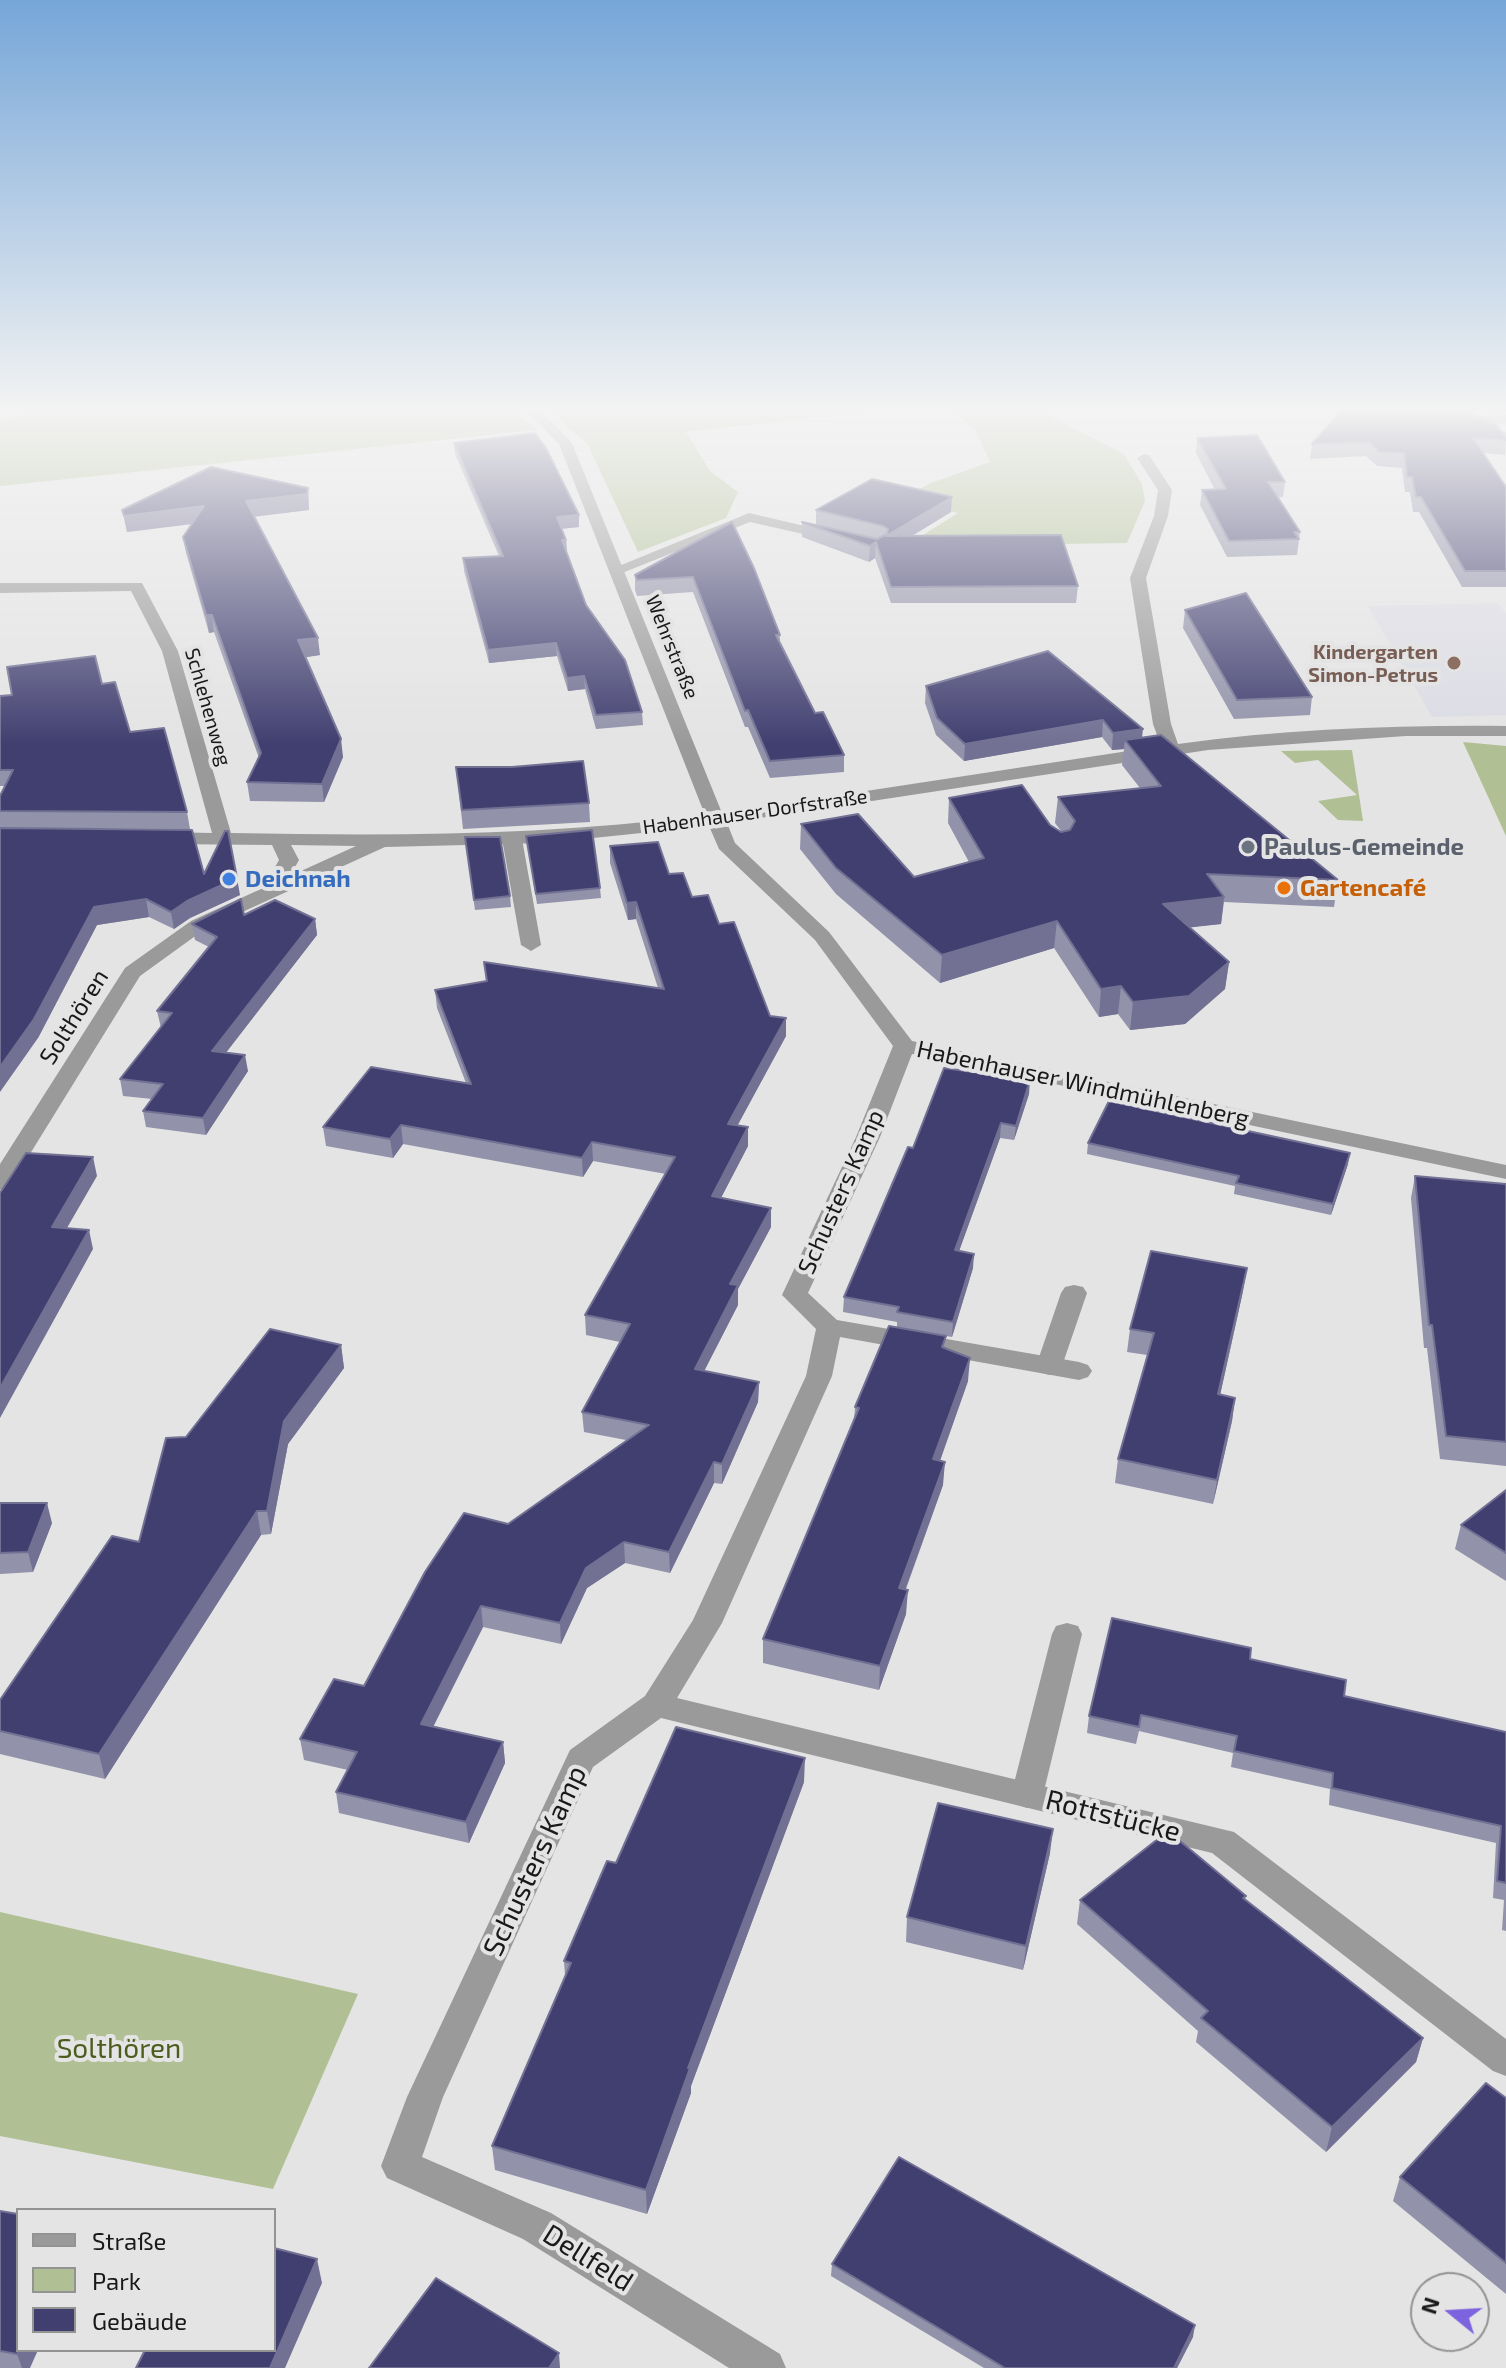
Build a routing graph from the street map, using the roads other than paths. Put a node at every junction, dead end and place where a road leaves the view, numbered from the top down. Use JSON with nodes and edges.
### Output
{"nodes":[{"id":1,"x":598,"y":523,"type":"edge"},
{"id":2,"x":735,"y":523,"type":"edge"},
{"id":3,"x":773,"y":523,"type":"edge"},
{"id":4,"x":1159,"y":523,"type":"edge"},
{"id":5,"x":848,"y":540,"type":"edge"},
{"id":6,"x":617,"y":570,"type":"junction"},
{"id":7,"x":0,"y":588,"type":"edge"},
{"id":8,"x":1506,"y":731,"type":"edge"},
{"id":9,"x":1171,"y":748,"type":"junction"},
{"id":10,"x":718,"y":819,"type":"junction"},
{"id":11,"x":149,"y":838,"type":"edge"},
{"id":12,"x":223,"y":838,"type":"junction"},
{"id":13,"x":278,"y":839,"type":"junction"},
{"id":14,"x":512,"y":839,"type":"junction"},
{"id":15,"x":382,"y":841,"type":"junction"},
{"id":16,"x":270,"y":894,"type":"junction"},
{"id":17,"x":531,"y":945,"type":"dead end"},
{"id":18,"x":904,"y":1046,"type":"junction"},
{"id":19,"x":1506,"y":1172,"type":"edge"},
{"id":20,"x":0,"y":1183,"type":"edge"},
{"id":21,"x":1074,"y":1293,"type":"dead end"},
{"id":22,"x":829,"y":1327,"type":"junction"},
{"id":23,"x":1049,"y":1366,"type":"junction"},
{"id":24,"x":1079,"y":1371,"type":"dead end"},
{"id":25,"x":1067,"y":1634,"type":"dead end"},
{"id":26,"x":656,"y":1705,"type":"junction"},
{"id":27,"x":1027,"y":1795,"type":"junction"},
{"id":28,"x":1506,"y":2060,"type":"edge"},
{"id":29,"x":400,"y":2166,"type":"joint"},
{"id":30,"x":766,"y":2368,"type":"edge"}],
"edges":[{"from":1,"to":6,"type":"street","name":"Wehrstraße"},
{"from":2,"to":6,"type":"street"},
{"from":3,"to":5,"type":"street"},
{"from":4,"to":9,"type":"street"},
{"from":6,"to":10,"type":"street","name":"Wehrstraße"},
{"from":7,"to":12,"type":"street","name":"Schlehenweg"},
{"from":8,"to":9,"type":"street","name":"Habenhauser Dorfstraße"},
{"from":9,"to":10,"type":"street","name":"Habenhauser Dorfstraße"},
{"from":10,"to":14,"type":"street","name":"Habenhauser Dorfstraße"},
{"from":10,"to":18,"type":"street","name":"Habenhauser Windmühlenberg"},
{"from":11,"to":12,"type":"street","name":"Habenhauser Dorfstraße"},
{"from":12,"to":13,"type":"street","name":"Habenhauser Dorfstraße"},
{"from":13,"to":15,"type":"street","name":"Habenhauser Dorfstraße"},
{"from":13,"to":16,"type":"street"},
{"from":14,"to":15,"type":"street","name":"Habenhauser Dorfstraße"},
{"from":14,"to":17,"type":"street"},
{"from":15,"to":16,"type":"street","name":"Solthören"},
{"from":16,"to":20,"type":"street","name":"Solthören"},
{"from":18,"to":19,"type":"street","name":"Habenhauser Windmühlenberg"},
{"from":18,"to":22,"type":"street","name":"Schusters Kamp"},
{"from":21,"to":23,"type":"street"},
{"from":22,"to":23,"type":"street"},
{"from":22,"to":26,"type":"street","name":"Schusters Kamp"},
{"from":23,"to":24,"type":"street"},
{"from":25,"to":27,"type":"street"},
{"from":26,"to":27,"type":"street","name":"Rottstücke"},
{"from":26,"to":29,"type":"street","name":"Schusters Kamp"},
{"from":27,"to":28,"type":"street","name":"Rottstücke"},
{"from":29,"to":30,"type":"street","name":"Dellfeld"}]}
